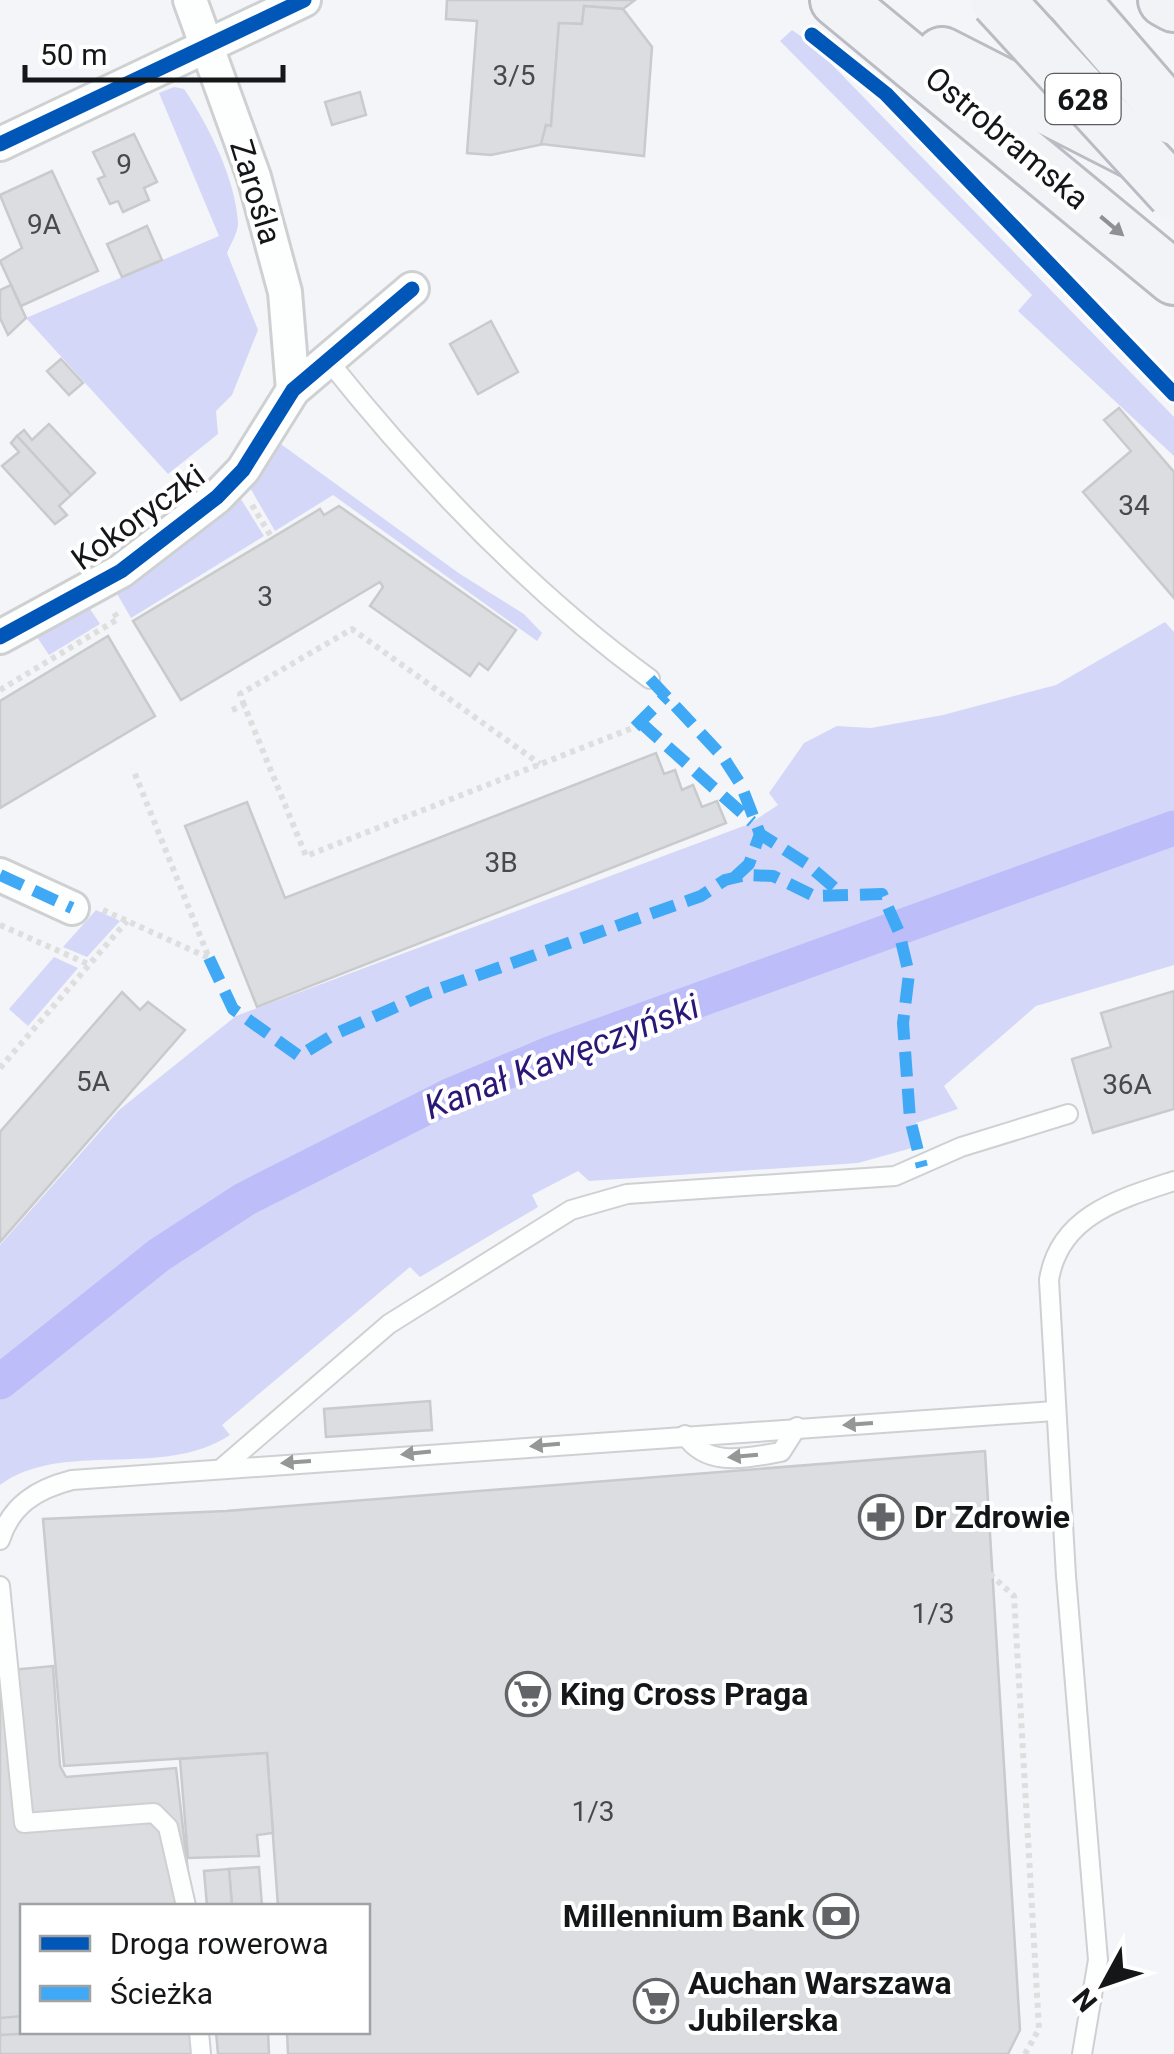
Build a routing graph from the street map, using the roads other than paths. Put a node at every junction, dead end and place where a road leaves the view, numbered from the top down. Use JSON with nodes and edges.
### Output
{"nodes":[{"id":1,"x":190,"y":0,"type":"edge"},
{"id":2,"x":304,"y":0,"type":"edge"},
{"id":3,"x":997,"y":0,"type":"edge"},
{"id":4,"x":1028,"y":0,"type":"edge"},
{"id":5,"x":1072,"y":0,"type":"edge"},
{"id":6,"x":1165,"y":0,"type":"edge"},
{"id":7,"x":1174,"y":5,"type":"edge"},
{"id":8,"x":856,"y":14,"type":"edge"},
{"id":9,"x":206,"y":44,"type":"junction"},
{"id":10,"x":1174,"y":90,"type":"edge"},
{"id":11,"x":1174,"y":118,"type":"edge"},
{"id":12,"x":0,"y":144,"type":"edge"},
{"id":13,"x":1174,"y":173,"type":"edge"},
{"id":14,"x":1174,"y":193,"type":"edge"},
{"id":15,"x":1174,"y":278,"type":"edge"},
{"id":16,"x":412,"y":289,"type":"dead end"},
{"id":17,"x":327,"y":360,"type":"junction"},
{"id":18,"x":293,"y":390,"type":"junction"},
{"id":19,"x":0,"y":637,"type":"edge"},
{"id":20,"x":650,"y":679,"type":"dead end"},
{"id":21,"x":0,"y":875,"type":"edge"},
{"id":22,"x":72,"y":908,"type":"road end"},
{"id":23,"x":1068,"y":1114,"type":"dead end"},
{"id":24,"x":1174,"y":1181,"type":"edge"},
{"id":25,"x":1054,"y":1411,"type":"junction"},
{"id":26,"x":223,"y":1467,"type":"junction"},
{"id":27,"x":0,"y":1540,"type":"edge"},
{"id":28,"x":0,"y":1586,"type":"edge"},
{"id":29,"x":5,"y":1686,"type":"edge"},
{"id":30,"x":8,"y":1737,"type":"edge"},
{"id":31,"x":186,"y":1899,"type":"edge"},
{"id":32,"x":1082,"y":2054,"type":"edge"}],
"edges":[{"from":1,"to":9,"type":"street","name":"Zarośla"},
{"from":2,"to":9,"type":"street"},
{"from":3,"to":14,"type":"main road","number":"628","bridge":true},
{"from":4,"to":10,"type":"main road"},
{"from":5,"to":11,"type":"main road","bridge":true},
{"from":6,"to":7,"type":"main road"},
{"from":8,"to":13,"type":"main road"},
{"from":8,"to":15,"type":"main road","name":"Ostrobramska","one_way":true},
{"from":9,"to":12,"type":"street"},
{"from":9,"to":18,"type":"street","name":"Zarośla"},
{"from":16,"to":17,"type":"street","name":"Kokoryczki"},
{"from":17,"to":18,"type":"street","name":"Kokoryczki"},
{"from":17,"to":20,"type":"lane"},
{"from":18,"to":19,"type":"street","name":"Kokoryczki"},
{"from":21,"to":22,"type":"street"},
{"from":23,"to":26,"type":"lane"},
{"from":24,"to":25,"type":"lane"},
{"from":25,"to":26,"type":"lane","one_way":true},
{"from":25,"to":32,"type":"lane"},
{"from":26,"to":27,"type":"lane"},
{"from":28,"to":29,"type":"lane"},
{"from":29,"to":30,"type":"lane"},
{"from":30,"to":31,"type":"lane"}]}
